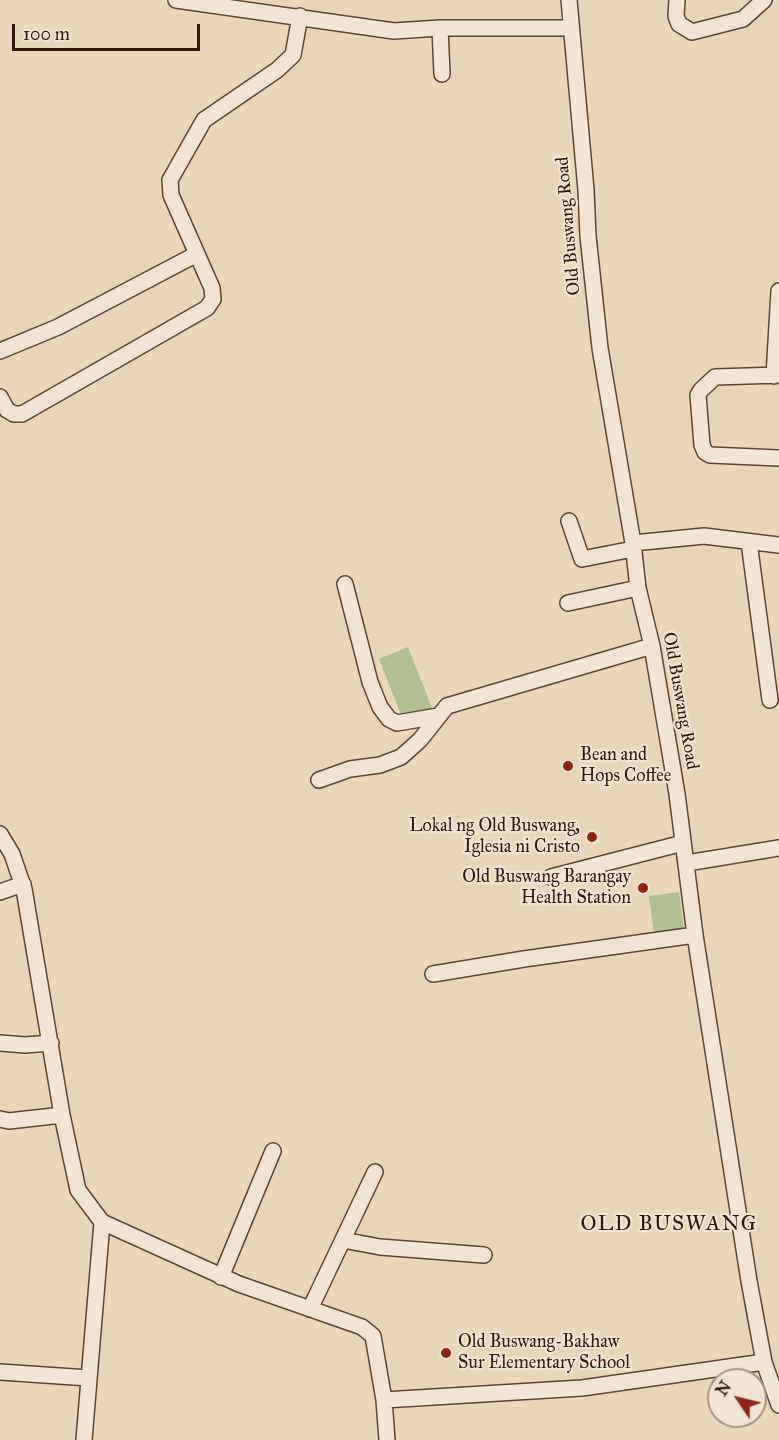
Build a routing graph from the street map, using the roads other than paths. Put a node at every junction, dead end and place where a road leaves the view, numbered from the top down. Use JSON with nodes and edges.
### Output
{"nodes":[{"id":1,"x":176,"y":0,"type":"edge"},
{"id":2,"x":569,"y":0,"type":"edge"},
{"id":3,"x":677,"y":0,"type":"edge"},
{"id":4,"x":764,"y":0,"type":"edge"},
{"id":5,"x":300,"y":16,"type":"junction"},
{"id":6,"x":440,"y":28,"type":"junction"},
{"id":7,"x":570,"y":28,"type":"junction"},
{"id":8,"x":442,"y":74,"type":"dead end"},
{"id":9,"x":197,"y":254,"type":"junction"},
{"id":10,"x":779,"y":291,"type":"edge"},
{"id":11,"x":0,"y":351,"type":"edge"},
{"id":12,"x":776,"y":376,"type":"edge"},
{"id":13,"x":0,"y":397,"type":"edge"},
{"id":14,"x":779,"y":458,"type":"edge"},
{"id":15,"x":569,"y":521,"type":"dead end"},
{"id":16,"x":749,"y":542,"type":"junction"},
{"id":17,"x":779,"y":545,"type":"edge"},
{"id":18,"x":633,"y":546,"type":"junction"},
{"id":19,"x":345,"y":584,"type":"dead end"},
{"id":20,"x":638,"y":588,"type":"junction"},
{"id":21,"x":568,"y":603,"type":"dead end"},
{"id":22,"x":652,"y":646,"type":"junction"},
{"id":23,"x":770,"y":700,"type":"dead end"},
{"id":24,"x":438,"y":716,"type":"junction"},
{"id":25,"x":319,"y":780,"type":"dead end"},
{"id":26,"x":0,"y":834,"type":"edge"},
{"id":27,"x":683,"y":843,"type":"junction"},
{"id":28,"x":779,"y":848,"type":"edge"},
{"id":29,"x":687,"y":863,"type":"junction"},
{"id":30,"x":551,"y":877,"type":"dead end"},
{"id":31,"x":23,"y":884,"type":"junction"},
{"id":32,"x":0,"y":892,"type":"edge"},
{"id":33,"x":695,"y":935,"type":"junction"},
{"id":34,"x":433,"y":974,"type":"dead end"},
{"id":35,"x":0,"y":1042,"type":"edge"},
{"id":36,"x":51,"y":1042,"type":"junction"},
{"id":37,"x":62,"y":1115,"type":"junction"},
{"id":38,"x":0,"y":1119,"type":"edge"},
{"id":39,"x":273,"y":1151,"type":"dead end"},
{"id":40,"x":375,"y":1172,"type":"dead end"},
{"id":41,"x":102,"y":1222,"type":"junction"},
{"id":42,"x":343,"y":1240,"type":"junction"},
{"id":43,"x":484,"y":1255,"type":"dead end"},
{"id":44,"x":221,"y":1277,"type":"junction"},
{"id":45,"x":310,"y":1309,"type":"junction"},
{"id":46,"x":764,"y":1362,"type":"junction"},
{"id":47,"x":0,"y":1372,"type":"edge"},
{"id":48,"x":89,"y":1377,"type":"junction"},
{"id":49,"x":384,"y":1400,"type":"junction"},
{"id":50,"x":779,"y":1405,"type":"edge"},
{"id":51,"x":84,"y":1440,"type":"edge"},
{"id":52,"x":387,"y":1440,"type":"edge"}],
"edges":[{"from":1,"to":5,"type":"street"},
{"from":2,"to":7,"type":"street","name":"Old Buswang Road"},
{"from":3,"to":4,"type":"street"},
{"from":5,"to":6,"type":"street"},
{"from":5,"to":9,"type":"street"},
{"from":6,"to":7,"type":"street"},
{"from":6,"to":8,"type":"street"},
{"from":7,"to":18,"type":"street","name":"Old Buswang Road"},
{"from":9,"to":11,"type":"street"},
{"from":9,"to":13,"type":"street"},
{"from":10,"to":12,"type":"street"},
{"from":12,"to":14,"type":"street"},
{"from":15,"to":18,"type":"street"},
{"from":16,"to":17,"type":"street"},
{"from":16,"to":18,"type":"street"},
{"from":16,"to":23,"type":"street"},
{"from":18,"to":20,"type":"street","name":"Old Buswang Road"},
{"from":19,"to":24,"type":"street"},
{"from":20,"to":21,"type":"street"},
{"from":20,"to":22,"type":"street","name":"Old Buswang Road"},
{"from":22,"to":24,"type":"street"},
{"from":22,"to":27,"type":"street","name":"Old Buswang Road"},
{"from":24,"to":25,"type":"street"},
{"from":26,"to":31,"type":"street"},
{"from":27,"to":29,"type":"street","name":"Old Buswang Road"},
{"from":27,"to":30,"type":"street"},
{"from":28,"to":29,"type":"street"},
{"from":29,"to":33,"type":"street","name":"Old Buswang Road"},
{"from":31,"to":32,"type":"street"},
{"from":31,"to":36,"type":"street"},
{"from":33,"to":34,"type":"street"},
{"from":33,"to":46,"type":"street","name":"Old Buswang Road"},
{"from":35,"to":36,"type":"street"},
{"from":36,"to":37,"type":"street"},
{"from":37,"to":38,"type":"street"},
{"from":37,"to":41,"type":"street"},
{"from":39,"to":44,"type":"street"},
{"from":40,"to":42,"type":"street"},
{"from":41,"to":44,"type":"street"},
{"from":41,"to":48,"type":"street"},
{"from":42,"to":43,"type":"street"},
{"from":42,"to":45,"type":"street"},
{"from":44,"to":45,"type":"street"},
{"from":45,"to":49,"type":"street"},
{"from":46,"to":49,"type":"street"},
{"from":46,"to":50,"type":"street","name":"Old Buswang Road"},
{"from":47,"to":48,"type":"street"},
{"from":48,"to":51,"type":"street"},
{"from":49,"to":52,"type":"street"}]}
